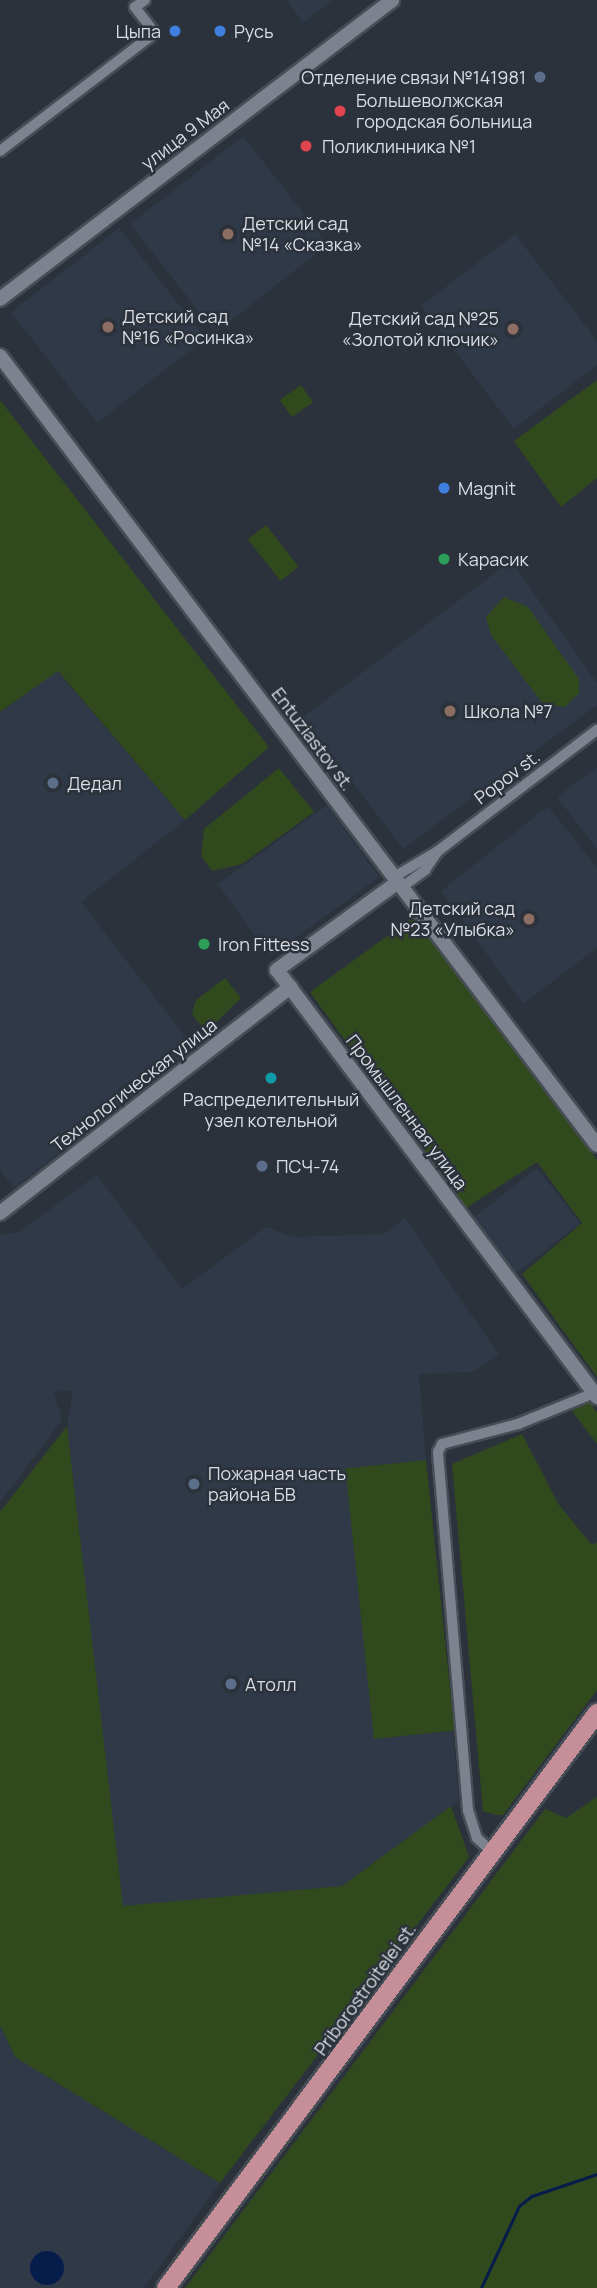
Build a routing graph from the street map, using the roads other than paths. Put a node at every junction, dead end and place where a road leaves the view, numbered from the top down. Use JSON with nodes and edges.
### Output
{"nodes":[{"id":1,"x":145,"y":0,"type":"edge"},
{"id":2,"x":393,"y":0,"type":"edge"},
{"id":3,"x":132,"y":4,"type":"edge"},
{"id":4,"x":0,"y":151,"type":"edge"},
{"id":5,"x":0,"y":299,"type":"edge"},
{"id":6,"x":0,"y":356,"type":"edge"},
{"id":7,"x":597,"y":730,"type":"edge"},
{"id":8,"x":398,"y":882,"type":"junction"},
{"id":9,"x":290,"y":987,"type":"junction"},
{"id":10,"x":597,"y":1145,"type":"edge"},
{"id":11,"x":0,"y":1213,"type":"edge"},
{"id":12,"x":596,"y":1395,"type":"edge"},
{"id":13,"x":597,"y":1713,"type":"edge"},
{"id":14,"x":492,"y":1852,"type":"junction"},
{"id":15,"x":166,"y":2288,"type":"edge"}],
"edges":[{"from":1,"to":3,"type":"street"},
{"from":2,"to":5,"type":"street","name":"улица 9 Мая"},
{"from":3,"to":4,"type":"street"},
{"from":6,"to":8,"type":"street","name":"Entuziastov st."},
{"from":7,"to":8,"type":"street","name":"Popov st."},
{"from":8,"to":9,"type":"street"},
{"from":8,"to":10,"type":"street","name":"Entuziastov st."},
{"from":9,"to":11,"type":"street","name":"Технологическая улица"},
{"from":9,"to":12,"type":"street","name":"Промышленная улица"},
{"from":12,"to":14,"type":"street"},
{"from":13,"to":14,"type":"main road","name":"Priborostroitelei st."},
{"from":14,"to":15,"type":"main road","name":"Priborostroitelei st."}]}
